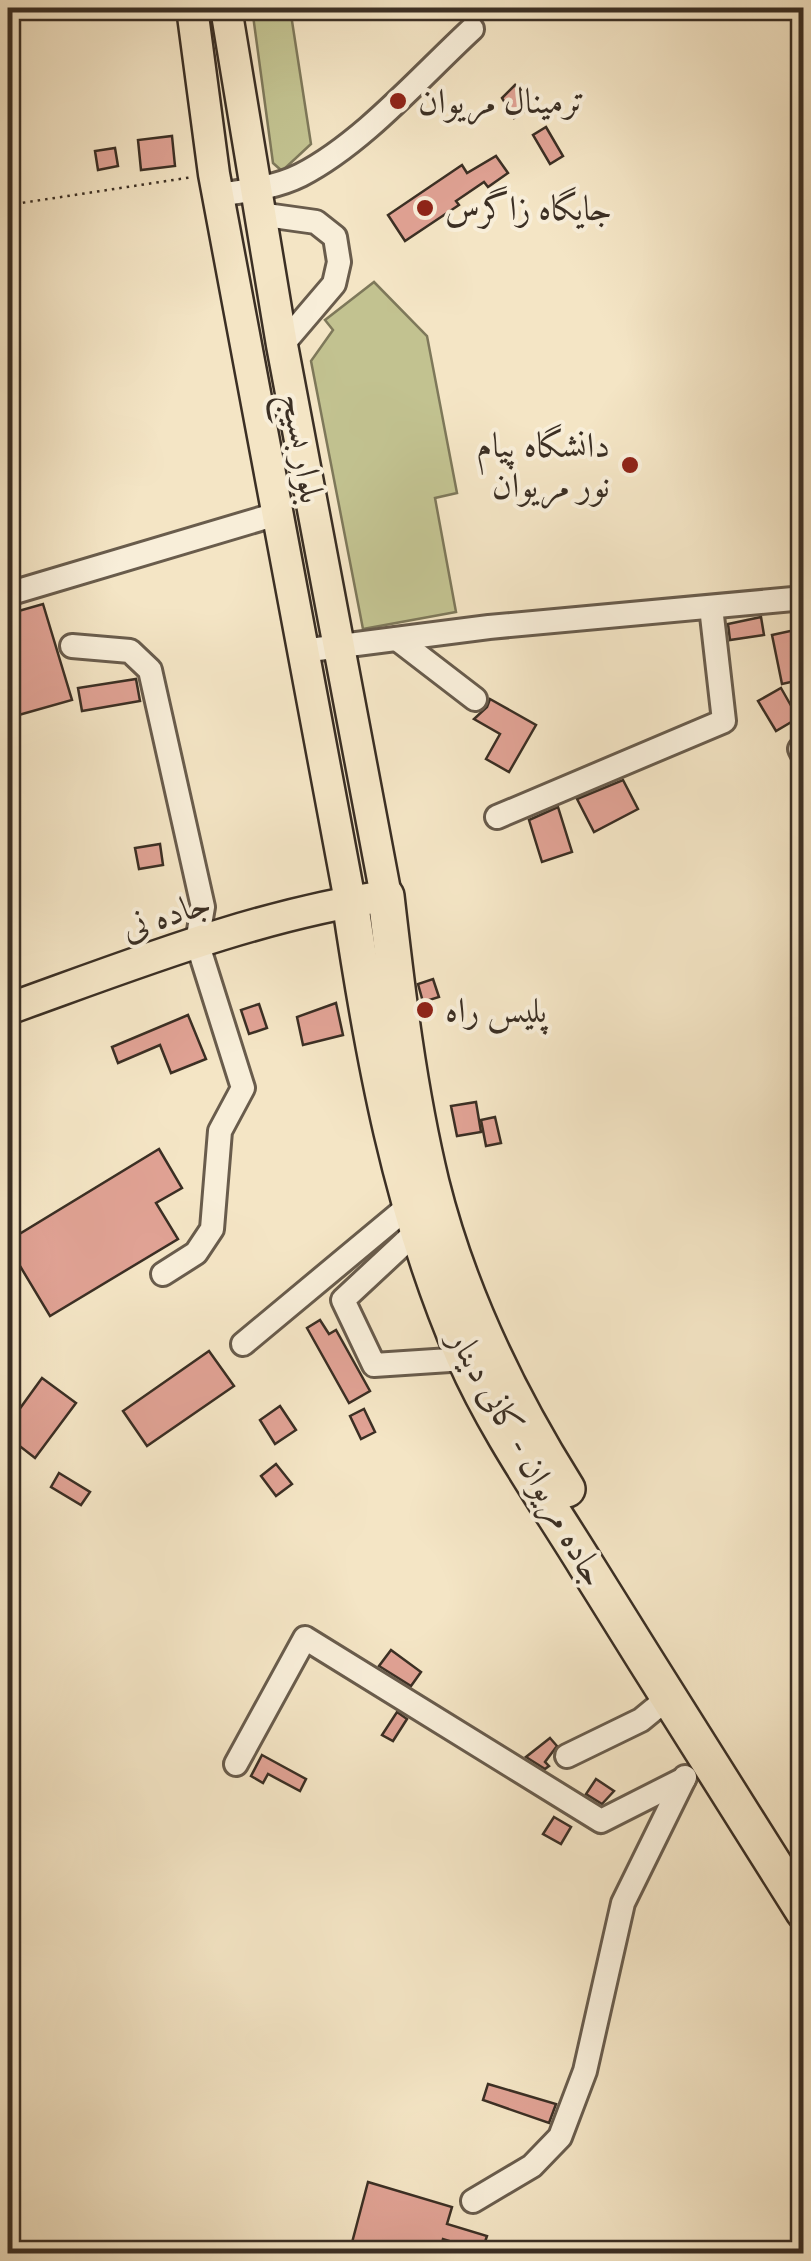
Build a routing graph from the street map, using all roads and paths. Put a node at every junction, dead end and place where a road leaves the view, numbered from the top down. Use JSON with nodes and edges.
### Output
{"nodes":[{"id":1,"x":192,"y":8,"type":"edge"},
{"id":2,"x":226,"y":8,"type":"edge"},
{"id":3,"x":472,"y":29,"type":"dead end"},
{"id":4,"x":216,"y":184,"type":"junction"},
{"id":5,"x":257,"y":202,"type":"junction"},
{"id":6,"x":8,"y":205,"type":"edge"},
{"id":7,"x":282,"y":346,"type":"junction"},
{"id":8,"x":277,"y":514,"type":"junction"},
{"id":9,"x":8,"y":594,"type":"edge"},
{"id":10,"x":804,"y":598,"type":"edge"},
{"id":11,"x":711,"y":606,"type":"junction"},
{"id":12,"x":397,"y":639,"type":"junction"},
{"id":13,"x":72,"y":646,"type":"dead end"},
{"id":14,"x":337,"y":647,"type":"junction"},
{"id":15,"x":302,"y":652,"type":"junction"},
{"id":16,"x":474,"y":699,"type":"dead end"},
{"id":17,"x":804,"y":747,"type":"edge"},
{"id":18,"x":804,"y":757,"type":"edge"},
{"id":19,"x":497,"y":817,"type":"dead end"},
{"id":20,"x":386,"y":896,"type":"junction"},
{"id":21,"x":350,"y":901,"type":"junction"},
{"id":22,"x":196,"y":942,"type":"junction"},
{"id":23,"x":8,"y":1009,"type":"edge"},
{"id":24,"x":413,"y":1218,"type":"junction"},
{"id":25,"x":163,"y":1274,"type":"dead end"},
{"id":26,"x":244,"y":1344,"type":"dead end"},
{"id":27,"x":465,"y":1359,"type":"junction"},
{"id":28,"x":669,"y":1698,"type":"junction"},
{"id":29,"x":700,"y":1746,"type":"junction"},
{"id":30,"x":567,"y":1756,"type":"dead end"},
{"id":31,"x":236,"y":1764,"type":"dead end"},
{"id":32,"x":684,"y":1779,"type":"junction"},
{"id":33,"x":804,"y":1873,"type":"edge"},
{"id":34,"x":804,"y":1912,"type":"edge"},
{"id":35,"x":472,"y":2200,"type":"dead end"}],
"edges":[{"from":1,"to":4,"type":"main road","name":"بلوار بسیج"},
{"from":2,"to":5,"type":"main road","name":"بلوار بسیج"},
{"from":3,"to":5,"type":"street"},
{"from":4,"to":5,"type":"street"},
{"from":4,"to":6,"type":"path"},
{"from":4,"to":8,"type":"main road","name":"بلوار بسیج"},
{"from":5,"to":7,"type":"main road","name":"بلوار بسیج"},
{"from":5,"to":7,"type":"street"},
{"from":7,"to":14,"type":"main road","name":"بلوار بسیج"},
{"from":8,"to":9,"type":"street"},
{"from":8,"to":15,"type":"main road","name":"بلوار بسیج"},
{"from":10,"to":11,"type":"street"},
{"from":11,"to":12,"type":"street"},
{"from":11,"to":19,"type":"street"},
{"from":12,"to":14,"type":"street"},
{"from":12,"to":16,"type":"street"},
{"from":13,"to":22,"type":"street"},
{"from":14,"to":15,"type":"street"},
{"from":14,"to":20,"type":"main road","name":"بلوار بسیج"},
{"from":15,"to":21,"type":"main road","name":"بلوار بسیج"},
{"from":17,"to":18,"type":"street"},
{"from":20,"to":21,"type":"main road","name":"جاده نی"},
{"from":20,"to":33,"type":"highway"},
{"from":21,"to":22,"type":"main road","name":"جاده نی"},
{"from":21,"to":24,"type":"highway","name":"جاده مریوان - کانی دینار"},
{"from":22,"to":23,"type":"main road","name":"جاده نی"},
{"from":22,"to":25,"type":"street"},
{"from":24,"to":26,"type":"street"},
{"from":24,"to":27,"type":"highway","name":"جاده مریوان - کانی دینار"},
{"from":24,"to":27,"type":"street"},
{"from":27,"to":28,"type":"highway","name":"جاده مریوان - کانی دینار"},
{"from":28,"to":29,"type":"highway","name":"جاده مریوان - کانی دینار"},
{"from":28,"to":30,"type":"street"},
{"from":29,"to":32,"type":"street"},
{"from":29,"to":34,"type":"highway","name":"جاده مریوان - کانی دینار"},
{"from":31,"to":32,"type":"street"},
{"from":32,"to":35,"type":"street"}]}
